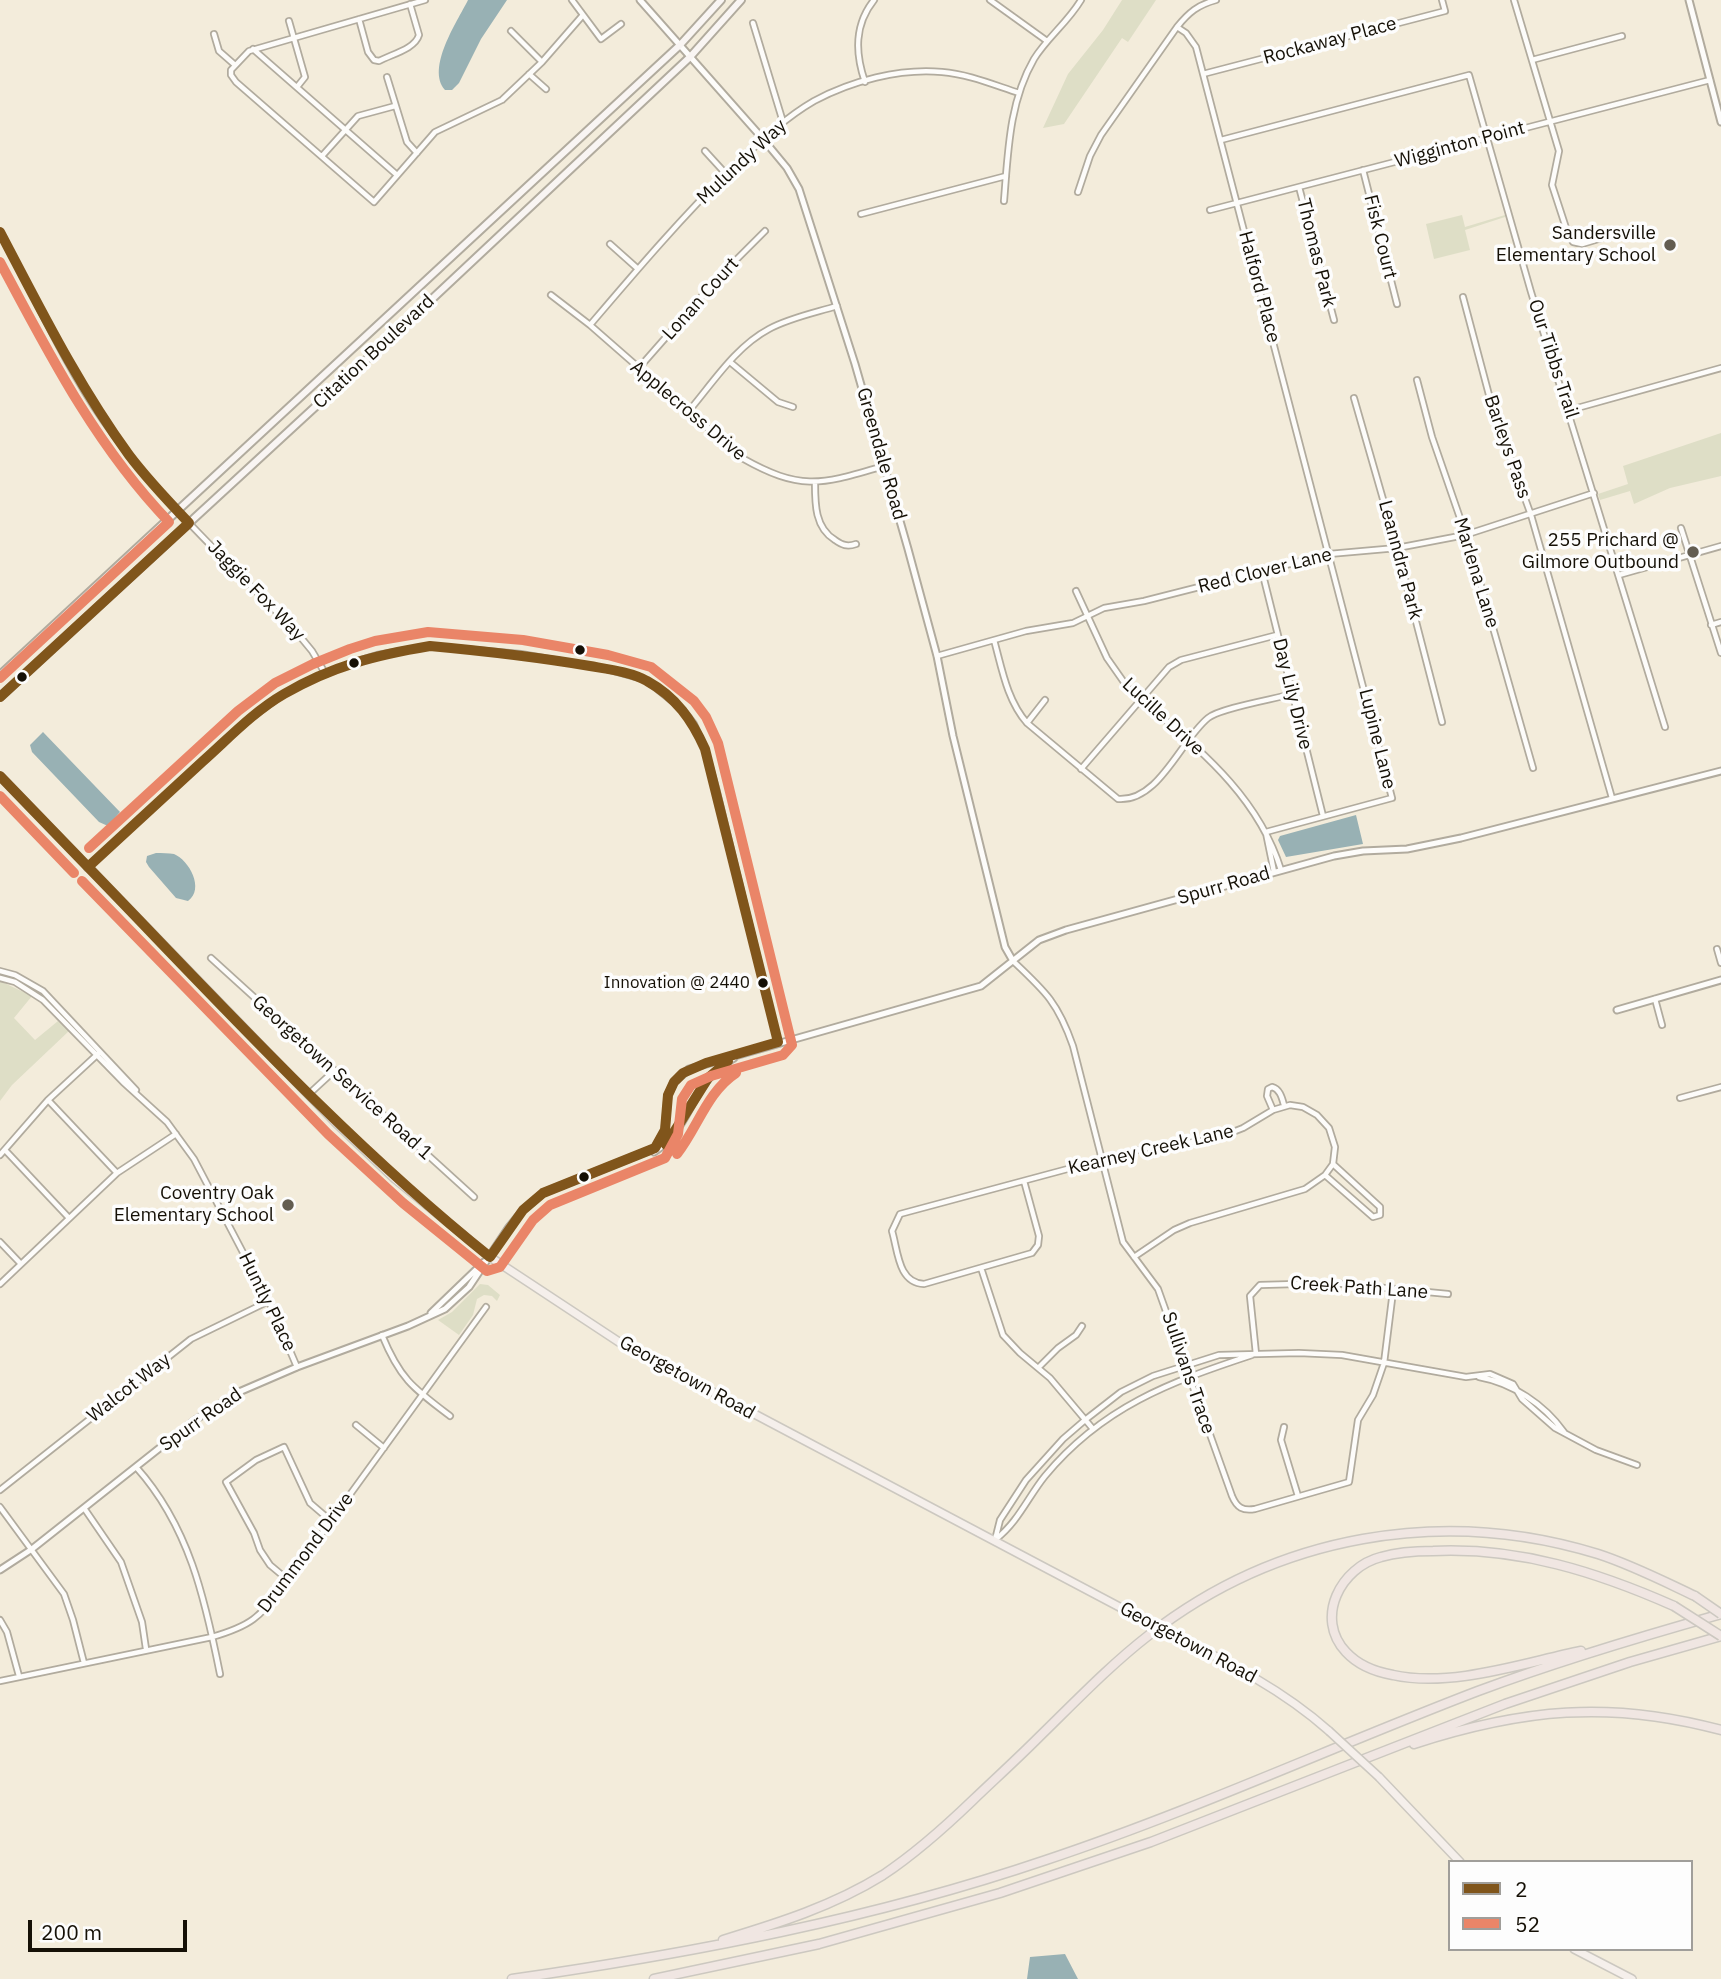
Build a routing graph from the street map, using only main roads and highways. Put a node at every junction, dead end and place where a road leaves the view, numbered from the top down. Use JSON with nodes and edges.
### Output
{"nodes":[{"id":1,"x":721,"y":0,"type":"edge"},
{"id":2,"x":741,"y":0,"type":"edge"},
{"id":3,"x":0,"y":676,"type":"edge"},
{"id":4,"x":0,"y":697,"type":"edge"},
{"id":5,"x":0,"y":776,"type":"edge"},
{"id":6,"x":1721,"y":1614,"type":"edge"},
{"id":7,"x":1721,"y":1636,"type":"edge"},
{"id":8,"x":1625,"y":1641,"type":"junction"},
{"id":9,"x":1721,"y":1730,"type":"edge"},
{"id":10,"x":1338,"y":1769,"type":"junction"},
{"id":11,"x":1458,"y":1860,"type":"edge"},
{"id":12,"x":1578,"y":1951,"type":"edge"},
{"id":13,"x":680,"y":1953,"type":"junction"},
{"id":14,"x":512,"y":1979,"type":"edge"},
{"id":15,"x":654,"y":1979,"type":"edge"},
{"id":16,"x":1632,"y":1979,"type":"edge"}],
"edges":[{"from":1,"to":3,"type":"main road","name":"Citation Boulevard"},
{"from":2,"to":4,"type":"main road","name":"Citation Boulevard"},
{"from":5,"to":11,"type":"main road","name":"Georgetown Road","bridge":true},
{"from":6,"to":8,"type":"highway"},
{"from":6,"to":13,"type":"highway","bridge":true},
{"from":7,"to":8,"type":"highway","bridge":true},
{"from":7,"to":10,"type":"highway"},
{"from":8,"to":13,"type":"highway"},
{"from":9,"to":10,"type":"highway"},
{"from":10,"to":15,"type":"highway"},
{"from":12,"to":16,"type":"main road"},
{"from":13,"to":14,"type":"highway"}]}
